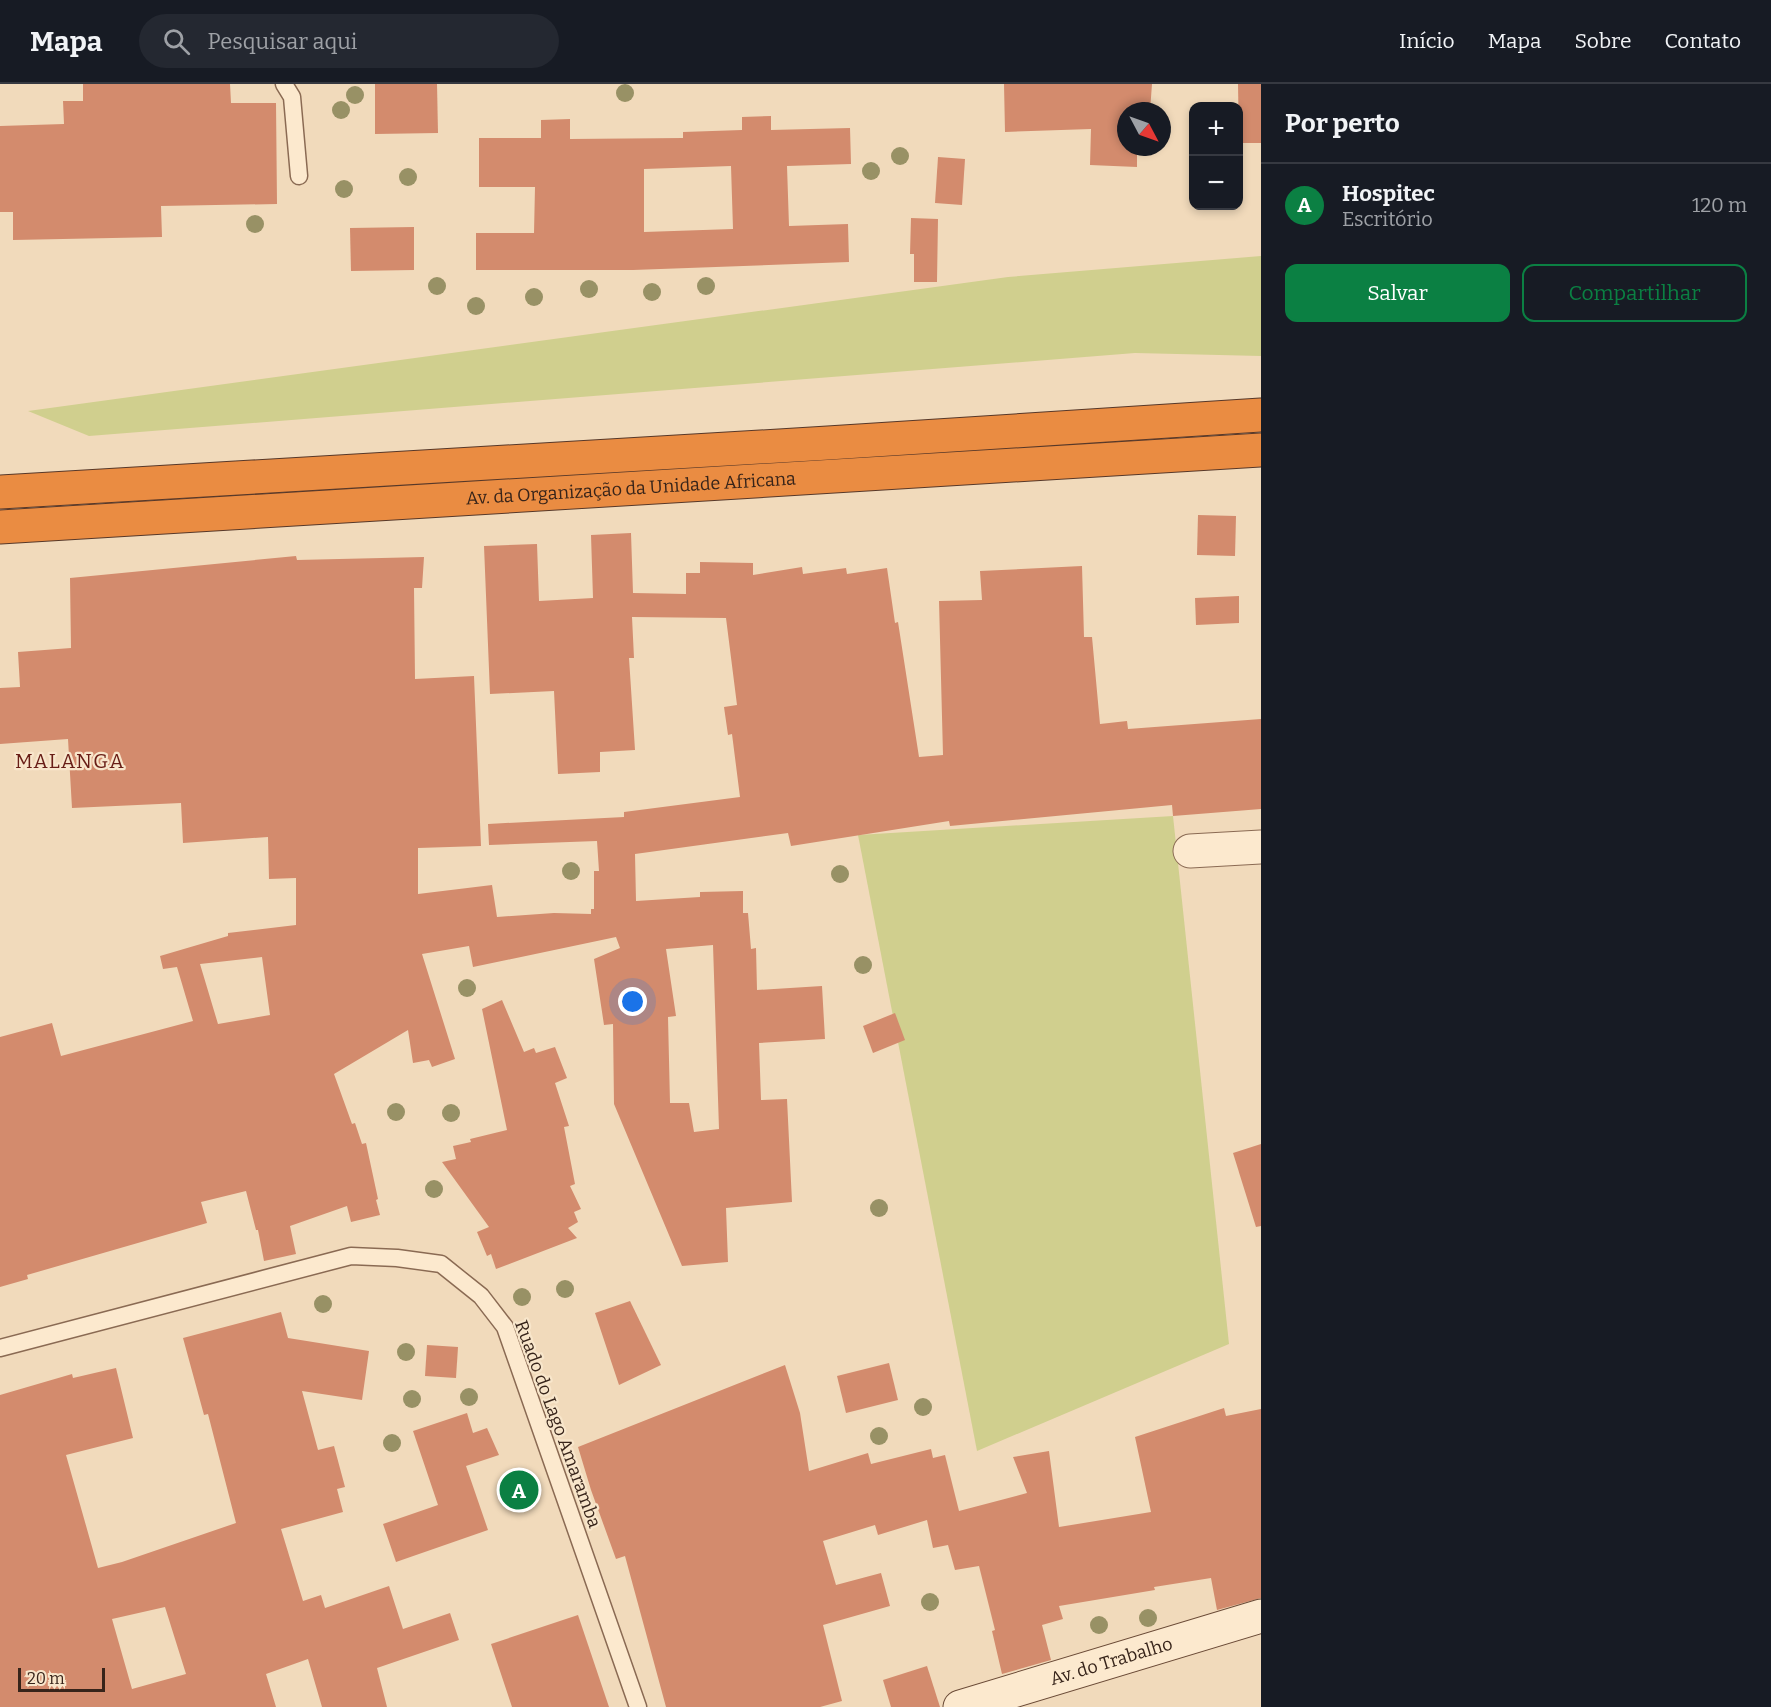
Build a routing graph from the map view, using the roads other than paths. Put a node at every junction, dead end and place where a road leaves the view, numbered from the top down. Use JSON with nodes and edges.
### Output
{"nodes":[{"id":1,"x":284,"y":84,"type":"edge"},
{"id":2,"x":299,"y":176,"type":"dead end"},
{"id":3,"x":1261,"y":415,"type":"edge"},
{"id":4,"x":1261,"y":450,"type":"edge"},
{"id":5,"x":0,"y":492,"type":"edge"},
{"id":6,"x":0,"y":527,"type":"edge"},
{"id":7,"x":1261,"y":847,"type":"edge"},
{"id":8,"x":1190,"y":851,"type":"dead end"},
{"id":9,"x":0,"y":1348,"type":"edge"},
{"id":10,"x":1261,"y":1616,"type":"edge"},
{"id":11,"x":638,"y":1707,"type":"edge"},
{"id":12,"x":960,"y":1707,"type":"edge"}],
"edges":[{"from":1,"to":2,"type":"lane"},
{"from":3,"to":5,"type":"highway","name":"Av. da Organização da Unidade Africana"},
{"from":4,"to":6,"type":"highway","name":"Av. da Organização da Unidade Africana"},
{"from":7,"to":8,"type":"main road"},
{"from":9,"to":11,"type":"lane","name":"Ruado do Lago Amaramba"},
{"from":10,"to":12,"type":"main road","name":"Av. do Trabalho"}]}
